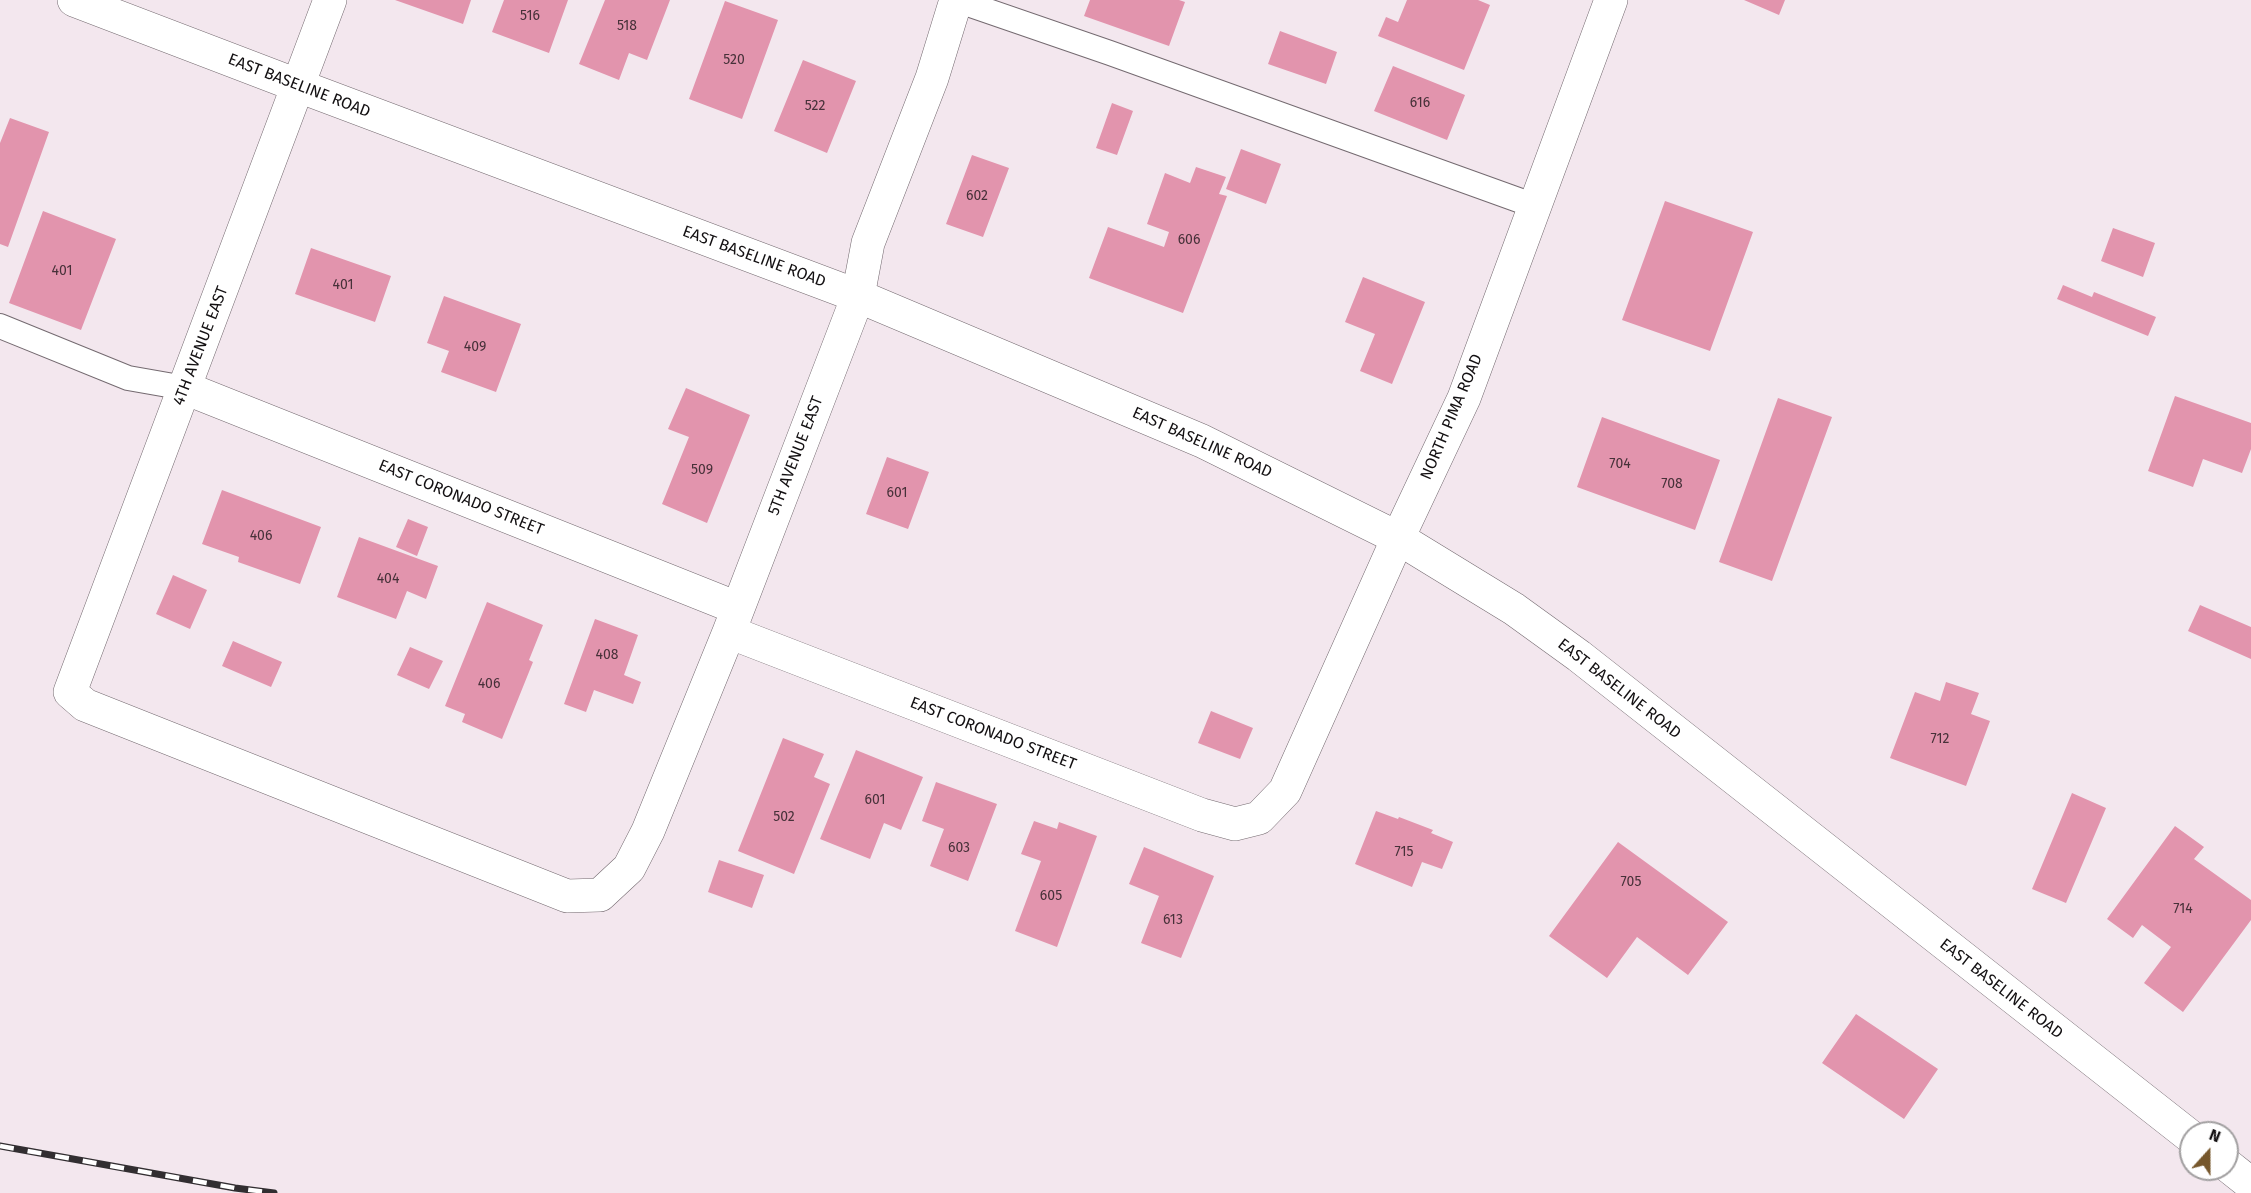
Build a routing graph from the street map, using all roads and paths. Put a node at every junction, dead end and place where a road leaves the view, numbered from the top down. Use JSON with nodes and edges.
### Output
{"nodes":[{"id":1,"x":74,"y":0,"type":"edge"},
{"id":2,"x":330,"y":0,"type":"edge"},
{"id":3,"x":956,"y":0,"type":"edge"},
{"id":4,"x":1611,"y":0,"type":"edge"},
{"id":5,"x":298,"y":86,"type":"junction"},
{"id":6,"x":1535,"y":206,"type":"junction"},
{"id":7,"x":858,"y":296,"type":"junction"},
{"id":8,"x":0,"y":326,"type":"edge"},
{"id":9,"x":185,"y":388,"type":"junction"},
{"id":10,"x":1398,"y":538,"type":"junction"},
{"id":11,"x":733,"y":620,"type":"junction"},
{"id":12,"x":1259,"y":818,"type":"joint"},
{"id":13,"x":600,"y":895,"type":"joint"},
{"id":14,"x":2179,"y":1128,"type":"edge"},
{"id":15,"x":2239,"y":1174,"type":"edge"},
{"id":16,"x":2251,"y":1184,"type":"edge"}],
"edges":[{"from":1,"to":5,"type":"street","name":"EAST BASELINE ROAD"},
{"from":2,"to":5,"type":"street","name":"4TH AVENUE EAST"},
{"from":3,"to":6,"type":"lane"},
{"from":3,"to":7,"type":"street","name":"5TH AVENUE EAST"},
{"from":4,"to":6,"type":"street","name":"NORTH PIMA ROAD"},
{"from":5,"to":7,"type":"street","name":"EAST BASELINE ROAD"},
{"from":5,"to":9,"type":"street","name":"4TH AVENUE EAST"},
{"from":6,"to":10,"type":"street","name":"NORTH PIMA ROAD"},
{"from":7,"to":10,"type":"street","name":"EAST BASELINE ROAD"},
{"from":7,"to":11,"type":"street","name":"5TH AVENUE EAST"},
{"from":8,"to":9,"type":"lane"},
{"from":9,"to":11,"type":"street","name":"EAST CORONADO STREET"},
{"from":9,"to":13,"type":"street","name":"4TH AVENUE EAST"},
{"from":10,"to":12,"type":"street","name":"NORTH PIMA ROAD"},
{"from":10,"to":14,"type":"street","name":"EAST BASELINE ROAD"},
{"from":11,"to":12,"type":"street","name":"EAST CORONADO STREET"},
{"from":11,"to":13,"type":"street","name":"5TH AVENUE EAST"},
{"from":15,"to":16,"type":"street"}]}
